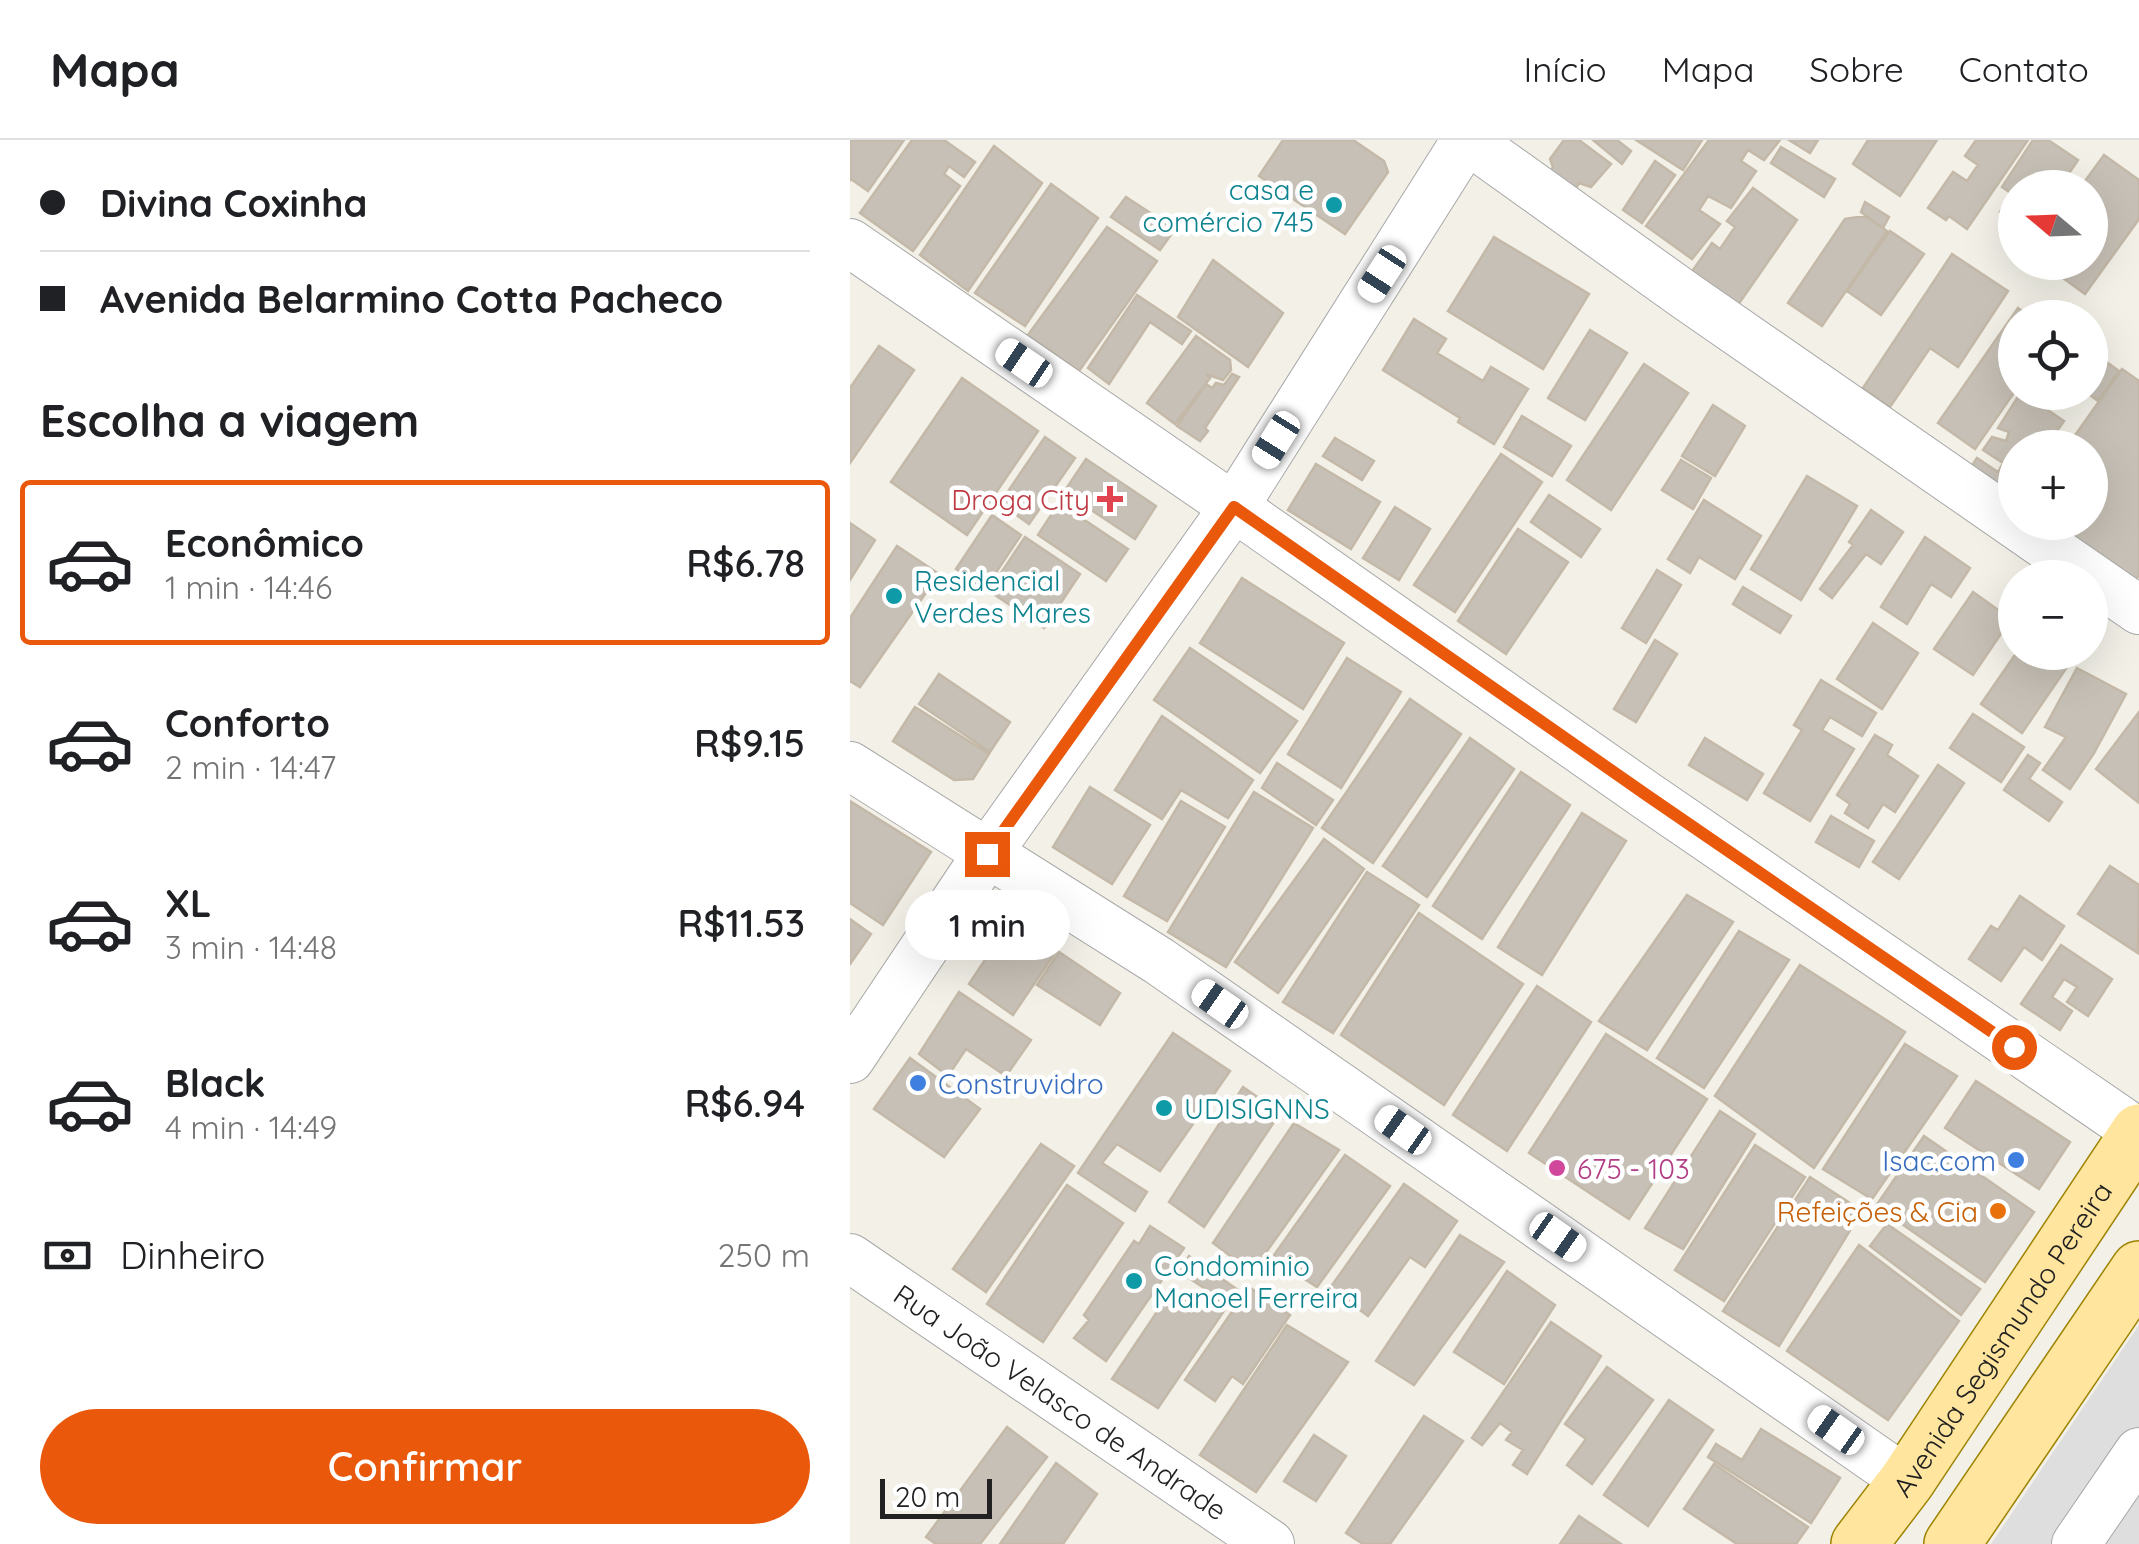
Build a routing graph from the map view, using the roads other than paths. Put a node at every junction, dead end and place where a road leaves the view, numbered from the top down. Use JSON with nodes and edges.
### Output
{"nodes":[{"id":1,"x":1467,"y":140,"type":"edge"},
{"id":2,"x":850,"y":244,"type":"edge"},
{"id":3,"x":1234,"y":507,"type":"junction"},
{"id":4,"x":2139,"y":610,"type":"edge"},
{"id":5,"x":850,"y":766,"type":"edge"},
{"id":6,"x":987,"y":854,"type":"junction"},
{"id":7,"x":850,"y":1059,"type":"edge"},
{"id":8,"x":2139,"y":1133,"type":"edge"},
{"id":9,"x":850,"y":1258,"type":"edge"},
{"id":10,"x":2139,"y":1269,"type":"edge"},
{"id":11,"x":2139,"y":1452,"type":"edge"},
{"id":12,"x":1907,"y":1481,"type":"junction"},
{"id":13,"x":1270,"y":1544,"type":"edge"},
{"id":14,"x":1859,"y":1544,"type":"edge"},
{"id":15,"x":1952,"y":1544,"type":"edge"},
{"id":16,"x":2076,"y":1544,"type":"edge"}],
"edges":[{"from":1,"to":3,"type":"street"},
{"from":1,"to":4,"type":"street"},
{"from":2,"to":3,"type":"street"},
{"from":3,"to":6,"type":"street"},
{"from":3,"to":8,"type":"street"},
{"from":5,"to":6,"type":"street"},
{"from":6,"to":7,"type":"street"},
{"from":6,"to":12,"type":"street"},
{"from":8,"to":12,"type":"main road","name":"Avenida Segismundo Pereira"},
{"from":9,"to":13,"type":"street","name":"Rua João Velasco de Andrade"},
{"from":10,"to":15,"type":"main road"},
{"from":11,"to":16,"type":"street"},
{"from":12,"to":14,"type":"main road","name":"Avenida Segismundo Pereira"}]}
